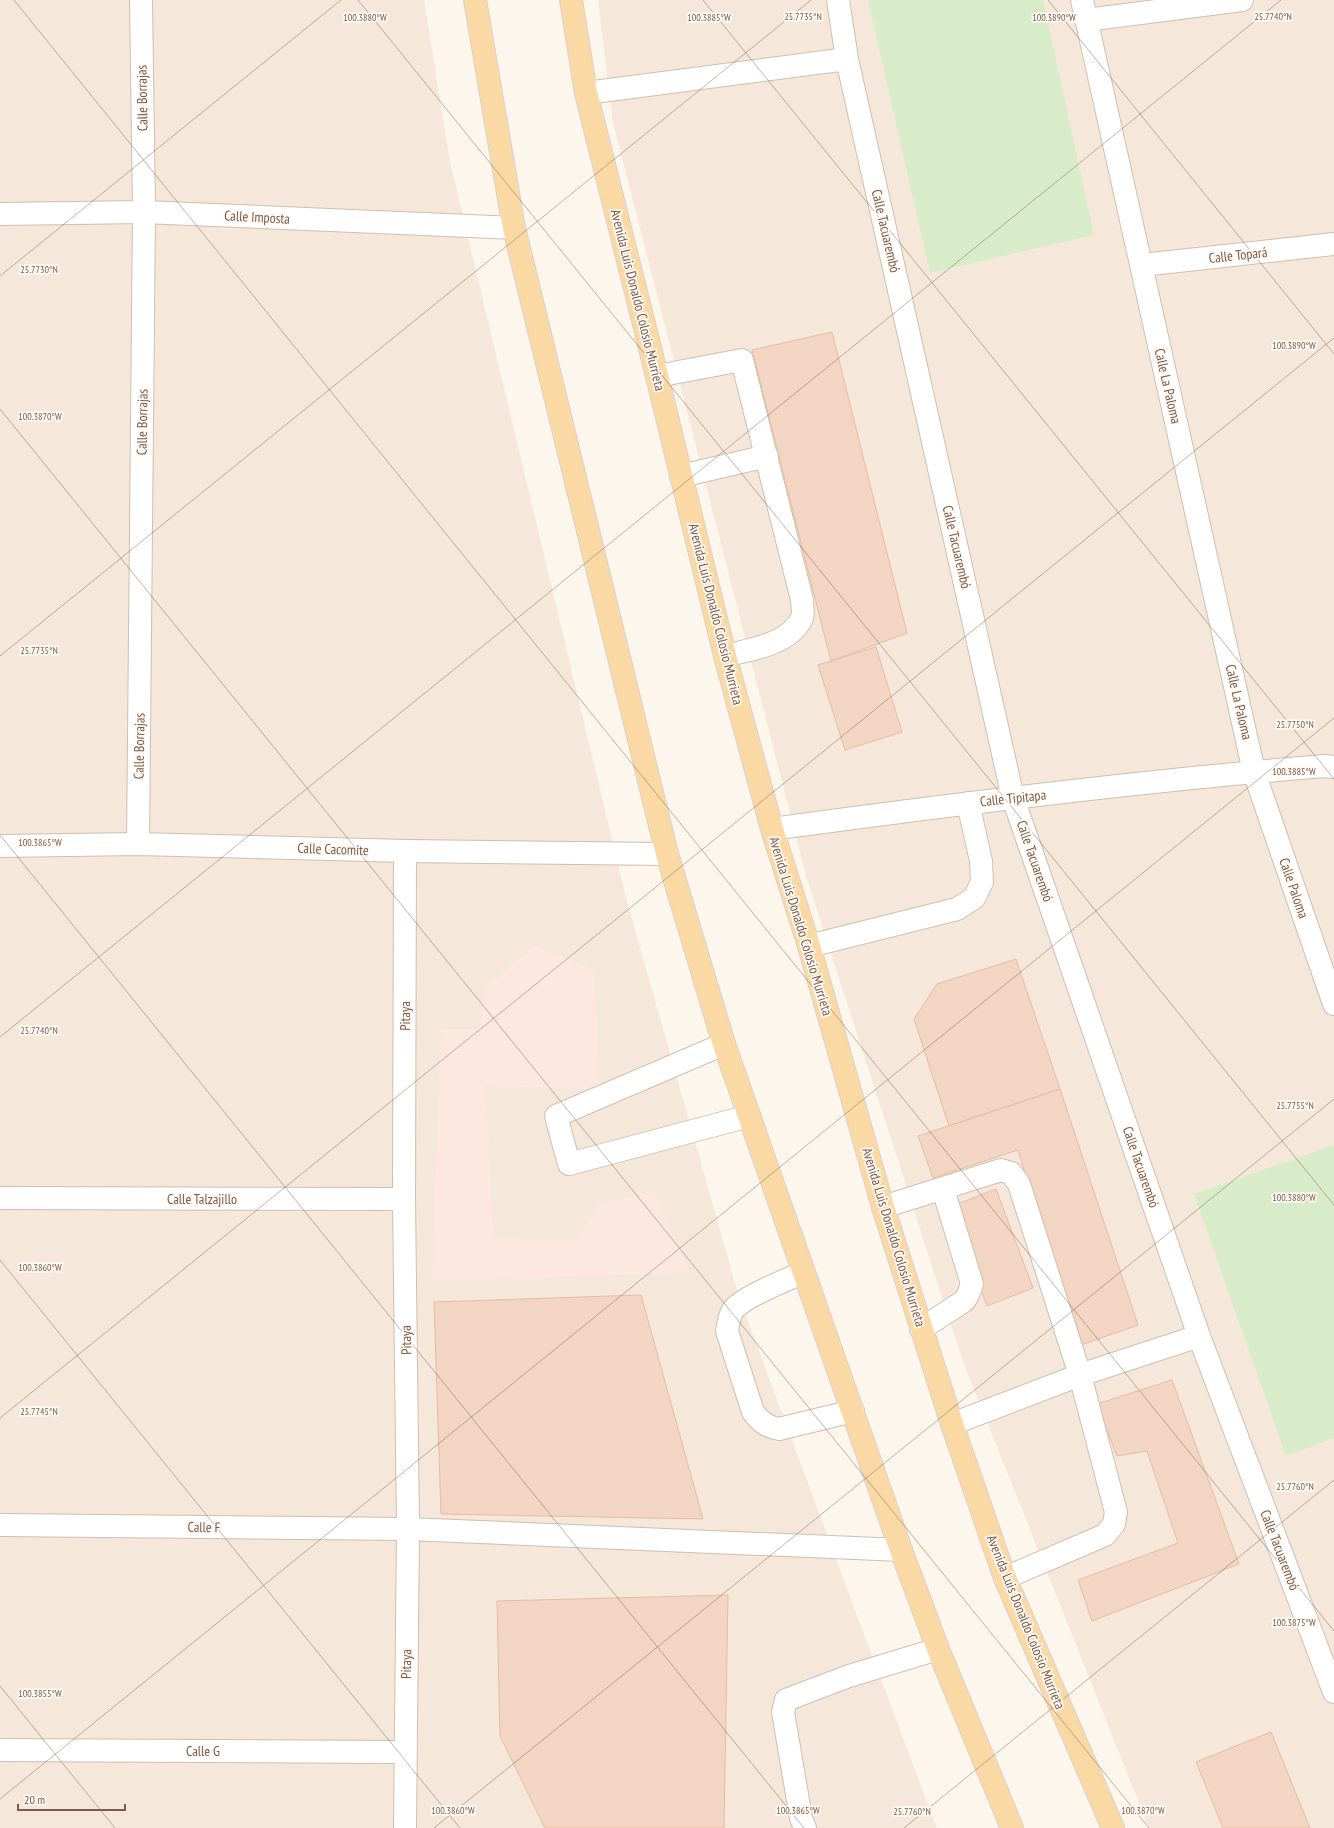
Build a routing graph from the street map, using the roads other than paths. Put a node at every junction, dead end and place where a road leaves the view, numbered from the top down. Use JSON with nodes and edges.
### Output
{"nodes":[{"id":1,"x":140,"y":0,"type":"edge"},
{"id":2,"x":475,"y":0,"type":"edge"},
{"id":3,"x":571,"y":0,"type":"edge"},
{"id":4,"x":838,"y":0,"type":"edge"},
{"id":5,"x":1242,"y":0,"type":"edge"},
{"id":6,"x":1084,"y":10,"type":"edge"},
{"id":7,"x":847,"y":59,"type":"junction"},
{"id":8,"x":586,"y":93,"type":"junction"},
{"id":9,"x":144,"y":212,"type":"junction"},
{"id":10,"x":0,"y":214,"type":"edge"},
{"id":11,"x":514,"y":228,"type":"junction"},
{"id":12,"x":1334,"y":244,"type":"edge"},
{"id":13,"x":1142,"y":265,"type":"junction"},
{"id":14,"x":657,"y":376,"type":"junction"},
{"id":15,"x":767,"y":456,"type":"junction"},
{"id":16,"x":681,"y":476,"type":"junction"},
{"id":17,"x":726,"y":656,"type":"junction"},
{"id":18,"x":1334,"y":767,"type":"edge"},
{"id":19,"x":1254,"y":772,"type":"junction"},
{"id":20,"x":1013,"y":798,"type":"junction"},
{"id":21,"x":968,"y":803,"type":"junction"},
{"id":22,"x":772,"y":829,"type":"junction"},
{"id":23,"x":138,"y":844,"type":"junction"},
{"id":24,"x":0,"y":846,"type":"edge"},
{"id":25,"x":405,"y":851,"type":"junction"},
{"id":26,"x":667,"y":854,"type":"junction"},
{"id":27,"x":809,"y":946,"type":"junction"},
{"id":28,"x":1334,"y":1004,"type":"edge"},
{"id":29,"x":724,"y":1044,"type":"junction"},
{"id":30,"x":749,"y":1116,"type":"junction"},
{"id":31,"x":943,"y":1189,"type":"junction"},
{"id":32,"x":0,"y":1198,"type":"edge"},
{"id":33,"x":404,"y":1199,"type":"junction"},
{"id":34,"x":883,"y":1207,"type":"junction"},
{"id":35,"x":804,"y":1272,"type":"junction"},
{"id":36,"x":922,"y":1329,"type":"junction"},
{"id":37,"x":1200,"y":1336,"type":"junction"},
{"id":38,"x":1080,"y":1375,"type":"junction"},
{"id":39,"x":853,"y":1411,"type":"junction"},
{"id":40,"x":952,"y":1424,"type":"junction"},
{"id":41,"x":0,"y":1525,"type":"edge"},
{"id":42,"x":408,"y":1529,"type":"junction"},
{"id":43,"x":901,"y":1550,"type":"junction"},
{"id":44,"x":1005,"y":1578,"type":"junction"},
{"id":45,"x":1325,"y":1642,"type":"edge"},
{"id":46,"x":938,"y":1649,"type":"junction"},
{"id":47,"x":1334,"y":1692,"type":"edge"},
{"id":48,"x":0,"y":1750,"type":"edge"},
{"id":49,"x":405,"y":1752,"type":"junction"},
{"id":50,"x":405,"y":1828,"type":"edge"},
{"id":51,"x":804,"y":1828,"type":"edge"},
{"id":52,"x":1012,"y":1828,"type":"edge"},
{"id":53,"x":1113,"y":1828,"type":"edge"}],
"edges":[{"from":1,"to":9,"type":"street","name":"Calle Borrajas"},
{"from":2,"to":11,"type":"main road"},
{"from":3,"to":8,"type":"main road","name":"Avenida Luis Donaldo Colosio Murrieta"},
{"from":4,"to":7,"type":"street","name":"Calle Tacuarembó"},
{"from":5,"to":6,"type":"street"},
{"from":6,"to":13,"type":"street","name":"Calle La Paloma"},
{"from":7,"to":8,"type":"street"},
{"from":7,"to":20,"type":"street","name":"Calle Tacuarembó"},
{"from":8,"to":14,"type":"main road","name":"Avenida Luis Donaldo Colosio Murrieta"},
{"from":9,"to":10,"type":"street","name":"Calle Imposta"},
{"from":9,"to":11,"type":"street","name":"Calle Imposta"},
{"from":9,"to":23,"type":"street","name":"Calle Borrajas"},
{"from":11,"to":26,"type":"main road"},
{"from":12,"to":13,"type":"street","name":"Calle Topará"},
{"from":13,"to":19,"type":"street","name":"Calle La Paloma"},
{"from":14,"to":15,"type":"street"},
{"from":14,"to":16,"type":"main road","name":"Avenida Luis Donaldo Colosio Murrieta"},
{"from":15,"to":16,"type":"street"},
{"from":15,"to":17,"type":"street"},
{"from":16,"to":17,"type":"main road","name":"Avenida Luis Donaldo Colosio Murrieta"},
{"from":17,"to":22,"type":"main road","name":"Avenida Luis Donaldo Colosio Murrieta"},
{"from":18,"to":19,"type":"street","name":"Calle Tipitapa"},
{"from":19,"to":20,"type":"street","name":"Calle Tipitapa"},
{"from":19,"to":28,"type":"street","name":"Calle Paloma"},
{"from":20,"to":21,"type":"street","name":"Calle Tipitapa"},
{"from":20,"to":37,"type":"street","name":"Calle Tacuarembó"},
{"from":21,"to":22,"type":"street","name":"Calle Tipitapa"},
{"from":21,"to":27,"type":"street"},
{"from":22,"to":27,"type":"main road","name":"Avenida Luis Donaldo Colosio Murrieta"},
{"from":23,"to":24,"type":"street","name":"Calle Cacomite"},
{"from":23,"to":25,"type":"street","name":"Calle Cacomite"},
{"from":25,"to":26,"type":"street","name":"Calle Cacomite"},
{"from":25,"to":33,"type":"street","name":"Pitaya"},
{"from":26,"to":29,"type":"main road"},
{"from":27,"to":34,"type":"main road","name":"Avenida Luis Donaldo Colosio Murrieta"},
{"from":29,"to":30,"type":"main road"},
{"from":29,"to":30,"type":"street"},
{"from":30,"to":35,"type":"main road"},
{"from":31,"to":34,"type":"street"},
{"from":31,"to":36,"type":"street"},
{"from":31,"to":38,"type":"street"},
{"from":32,"to":33,"type":"street","name":"Calle Talzajillo"},
{"from":33,"to":42,"type":"street","name":"Pitaya"},
{"from":34,"to":36,"type":"main road","name":"Avenida Luis Donaldo Colosio Murrieta"},
{"from":35,"to":39,"type":"main road"},
{"from":35,"to":39,"type":"street"},
{"from":36,"to":40,"type":"main road","name":"Avenida Luis Donaldo Colosio Murrieta"},
{"from":37,"to":38,"type":"street"},
{"from":37,"to":45,"type":"street","name":"Calle Tacuarembó"},
{"from":38,"to":40,"type":"street"},
{"from":38,"to":44,"type":"street"},
{"from":39,"to":43,"type":"main road"},
{"from":40,"to":44,"type":"main road","name":"Avenida Luis Donaldo Colosio Murrieta"},
{"from":41,"to":42,"type":"street","name":"Calle F"},
{"from":42,"to":43,"type":"street","name":"Calle F"},
{"from":42,"to":49,"type":"street","name":"Pitaya"},
{"from":43,"to":46,"type":"main road"},
{"from":44,"to":53,"type":"main road","name":"Avenida Luis Donaldo Colosio Murrieta"},
{"from":45,"to":47,"type":"street","name":"Calle Tacuarembó"},
{"from":46,"to":51,"type":"street"},
{"from":46,"to":52,"type":"main road"},
{"from":48,"to":49,"type":"street","name":"Calle G"},
{"from":49,"to":50,"type":"street","name":"Pitaya"}]}
